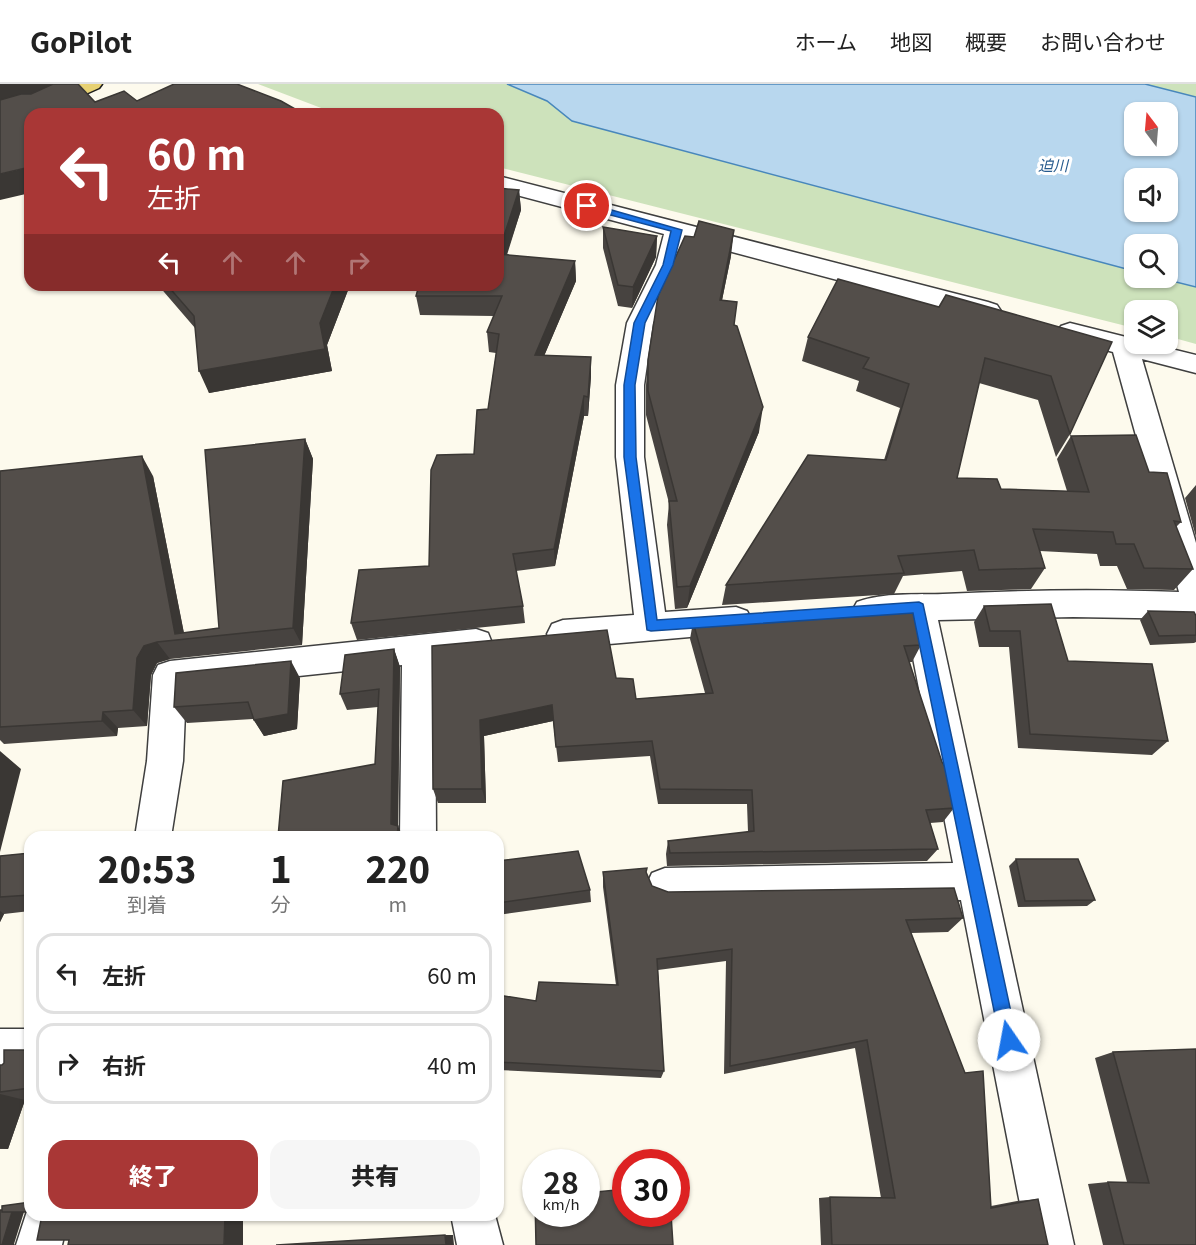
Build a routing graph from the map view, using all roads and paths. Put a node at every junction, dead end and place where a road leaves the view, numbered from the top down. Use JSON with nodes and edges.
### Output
{"nodes":[{"id":1,"x":92,"y":84,"type":"edge"},
{"id":2,"x":35,"y":108,"type":"edge"},
{"id":3,"x":24,"y":111,"type":"edge"},
{"id":4,"x":0,"y":118,"type":"edge"},
{"id":5,"x":504,"y":185,"type":"edge"},
{"id":6,"x":677,"y":230,"type":"junction"},
{"id":7,"x":1009,"y":317,"type":"edge"},
{"id":8,"x":1044,"y":326,"type":"edge"},
{"id":9,"x":1124,"y":347,"type":"edge"},
{"id":10,"x":1127,"y":354,"type":"edge"},
{"id":11,"x":1154,"y":354,"type":"edge"},
{"id":12,"x":1196,"y":364,"type":"edge"},
{"id":13,"x":1196,"y":596,"type":"edge"},
{"id":14,"x":1196,"y":606,"type":"edge"},
{"id":15,"x":919,"y":608,"type":"junction"},
{"id":16,"x":837,"y":613,"type":"edge"},
{"id":17,"x":768,"y":618,"type":"edge"},
{"id":18,"x":651,"y":626,"type":"junction"},
{"id":19,"x":535,"y":637,"type":"edge"},
{"id":20,"x":500,"y":641,"type":"edge"},
{"id":21,"x":419,"y":649,"type":"junction"},
{"id":22,"x":154,"y":831,"type":"edge"},
{"id":23,"x":418,"y":831,"type":"edge"},
{"id":24,"x":976,"y":881,"type":"junction"},
{"id":25,"x":665,"y":886,"type":"dead end"},
{"id":26,"x":0,"y":1050,"type":"edge"},
{"id":27,"x":24,"y":1050,"type":"edge"},
{"id":28,"x":45,"y":1221,"type":"edge"},
{"id":29,"x":474,"y":1221,"type":"edge"},
{"id":30,"x":39,"y":1245,"type":"edge"},
{"id":31,"x":480,"y":1245,"type":"edge"},
{"id":32,"x":1051,"y":1245,"type":"edge"}],
"edges":[{"from":1,"to":2,"type":"main road"},
{"from":3,"to":4,"type":"main road"},
{"from":5,"to":6,"type":"street"},
{"from":6,"to":7,"type":"street"},
{"from":6,"to":18,"type":"street"},
{"from":8,"to":9,"type":"street"},
{"from":10,"to":13,"type":"street"},
{"from":11,"to":12,"type":"street"},
{"from":14,"to":15,"type":"street"},
{"from":15,"to":16,"type":"street"},
{"from":15,"to":24,"type":"street"},
{"from":17,"to":18,"type":"street"},
{"from":18,"to":19,"type":"street"},
{"from":20,"to":21,"type":"street"},
{"from":21,"to":22,"type":"street"},
{"from":21,"to":23,"type":"street"},
{"from":24,"to":25,"type":"street"},
{"from":24,"to":32,"type":"street"},
{"from":26,"to":27,"type":"street"},
{"from":28,"to":30,"type":"street"},
{"from":29,"to":31,"type":"street"}]}
